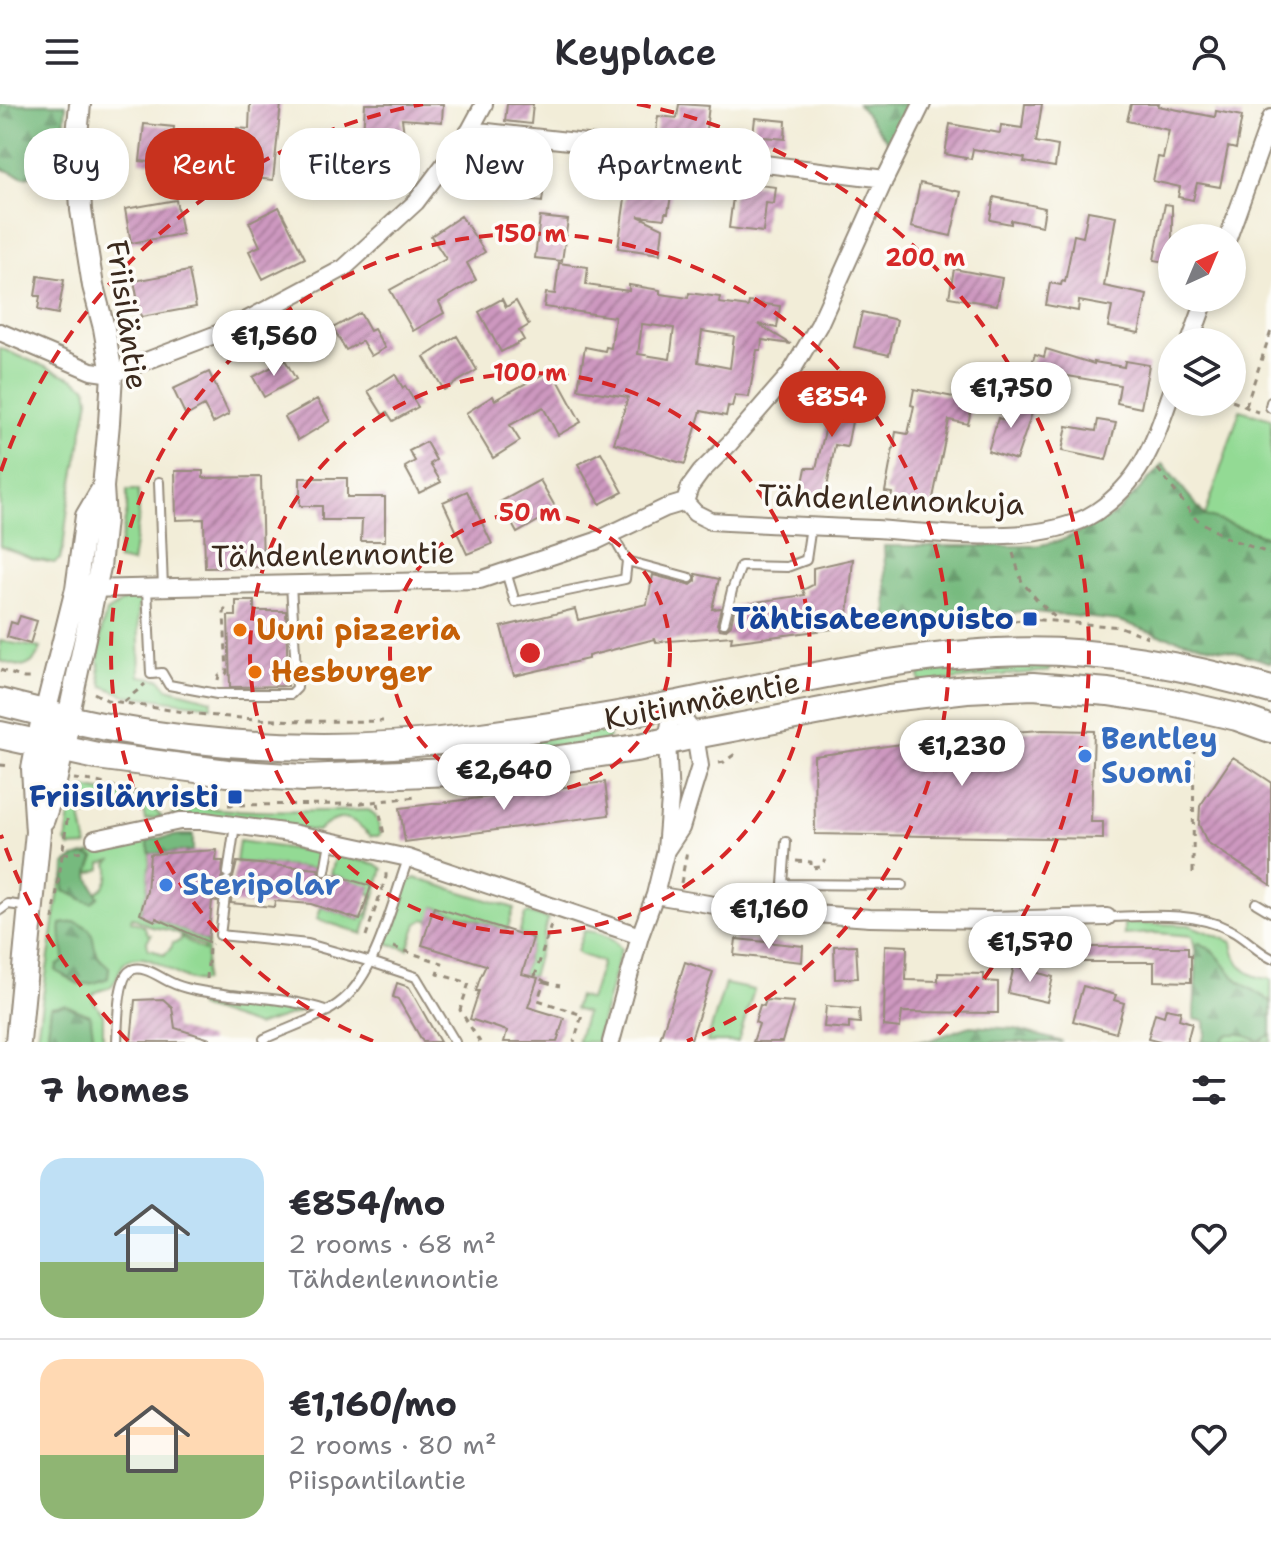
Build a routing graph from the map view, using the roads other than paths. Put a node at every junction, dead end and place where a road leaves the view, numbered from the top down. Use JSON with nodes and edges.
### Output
{"nodes":[{"id":1,"x":80,"y":104,"type":"edge"},
{"id":2,"x":484,"y":104,"type":"edge"},
{"id":3,"x":922,"y":104,"type":"edge"},
{"id":4,"x":1271,"y":118,"type":"edge"},
{"id":5,"x":471,"y":128,"type":"edge"},
{"id":6,"x":553,"y":139,"type":"edge"},
{"id":7,"x":436,"y":175,"type":"edge"},
{"id":8,"x":885,"y":179,"type":"junction"},
{"id":9,"x":1233,"y":224,"type":"edge"},
{"id":10,"x":0,"y":332,"type":"edge"},
{"id":11,"x":112,"y":374,"type":"junction"},
{"id":12,"x":1163,"y":416,"type":"edge"},
{"id":13,"x":159,"y":482,"type":"dead end"},
{"id":14,"x":685,"y":502,"type":"junction"},
{"id":15,"x":811,"y":526,"type":"junction"},
{"id":16,"x":612,"y":535,"type":"junction"},
{"id":17,"x":627,"y":561,"type":"junction"},
{"id":18,"x":506,"y":571,"type":"junction"},
{"id":19,"x":690,"y":578,"type":"dead end"},
{"id":20,"x":291,"y":584,"type":"junction"},
{"id":21,"x":155,"y":588,"type":"junction"},
{"id":22,"x":86,"y":589,"type":"junction"},
{"id":23,"x":724,"y":623,"type":"dead end"},
{"id":24,"x":1271,"y":690,"type":"edge"},
{"id":25,"x":0,"y":702,"type":"edge"},
{"id":26,"x":673,"y":705,"type":"junction"},
{"id":27,"x":57,"y":715,"type":"junction"},
{"id":28,"x":1271,"y":729,"type":"edge"},
{"id":29,"x":0,"y":735,"type":"edge"},
{"id":30,"x":695,"y":735,"type":"junction"},
{"id":31,"x":667,"y":741,"type":"junction"},
{"id":32,"x":49,"y":746,"type":"junction"},
{"id":33,"x":235,"y":825,"type":"junction"},
{"id":34,"x":95,"y":839,"type":"dead end"},
{"id":35,"x":330,"y":842,"type":"junction"},
{"id":36,"x":786,"y":842,"type":"dead end"},
{"id":37,"x":666,"y":850,"type":"junction"},
{"id":38,"x":408,"y":858,"type":"junction"},
{"id":39,"x":325,"y":871,"type":"dead end"},
{"id":40,"x":783,"y":884,"type":"junction"},
{"id":41,"x":902,"y":885,"type":"dead end"},
{"id":42,"x":655,"y":895,"type":"junction"},
{"id":43,"x":1256,"y":903,"type":"dead end"},
{"id":44,"x":31,"y":907,"type":"junction"},
{"id":45,"x":0,"y":910,"type":"edge"},
{"id":46,"x":1271,"y":912,"type":"edge"},
{"id":47,"x":785,"y":913,"type":"junction"},
{"id":48,"x":1107,"y":917,"type":"joint"},
{"id":49,"x":640,"y":936,"type":"junction"},
{"id":50,"x":1271,"y":958,"type":"edge"},
{"id":51,"x":371,"y":962,"type":"junction"},
{"id":52,"x":328,"y":1011,"type":"junction"},
{"id":53,"x":264,"y":1039,"type":"dead end"},
{"id":54,"x":18,"y":1042,"type":"edge"},
{"id":55,"x":117,"y":1042,"type":"edge"},
{"id":56,"x":455,"y":1042,"type":"edge"},
{"id":57,"x":611,"y":1042,"type":"edge"}],
"edges":[{"from":1,"to":11,"type":"street","name":"Friisiläntie"},
{"from":2,"to":5,"type":"street"},
{"from":3,"to":8,"type":"street"},
{"from":4,"to":9,"type":"street"},
{"from":6,"to":8,"type":"street"},
{"from":7,"to":11,"type":"street"},
{"from":8,"to":14,"type":"street"},
{"from":10,"to":11,"type":"street"},
{"from":11,"to":22,"type":"street","name":"Friisiläntie"},
{"from":12,"to":15,"type":"street","name":"Tähdenlennonkuja"},
{"from":13,"to":21,"type":"lane"},
{"from":14,"to":15,"type":"street","name":"Tähdenlennonkuja"},
{"from":14,"to":16,"type":"street","name":"Tähdenlennontie"},
{"from":15,"to":23,"type":"lane"},
{"from":16,"to":17,"type":"lane"},
{"from":16,"to":18,"type":"street","name":"Tähdenlennontie"},
{"from":17,"to":18,"type":"lane"},
{"from":17,"to":19,"type":"lane"},
{"from":18,"to":20,"type":"street","name":"Tähdenlennontie"},
{"from":20,"to":21,"type":"street","name":"Tähdenlennontie"},
{"from":20,"to":21,"type":"lane"},
{"from":21,"to":22,"type":"street","name":"Tähdenlennontie"},
{"from":22,"to":27,"type":"street","name":"Friisiläntie"},
{"from":24,"to":26,"type":"main road","name":"Kuitinmäentie"},
{"from":25,"to":27,"type":"main road","name":"Kuitinmäentie"},
{"from":26,"to":27,"type":"main road","name":"Kuitinmäentie"},
{"from":26,"to":30,"type":"street"},
{"from":26,"to":31,"type":"street"},
{"from":27,"to":32,"type":"main road"},
{"from":28,"to":30,"type":"main road","name":"Kuitinmäentie"},
{"from":29,"to":32,"type":"main road","name":"Kuitinmäentie"},
{"from":30,"to":31,"type":"main road","name":"Kuitinmäentie"},
{"from":30,"to":37,"type":"street"},
{"from":31,"to":32,"type":"main road","name":"Kuitinmäentie"},
{"from":31,"to":37,"type":"street"},
{"from":32,"to":44,"type":"main road"},
{"from":33,"to":34,"type":"street"},
{"from":33,"to":35,"type":"street"},
{"from":33,"to":51,"type":"lane"},
{"from":35,"to":38,"type":"street"},
{"from":35,"to":39,"type":"lane"},
{"from":36,"to":40,"type":"lane"},
{"from":37,"to":42,"type":"street"},
{"from":38,"to":49,"type":"street"},
{"from":38,"to":51,"type":"lane"},
{"from":40,"to":41,"type":"lane"},
{"from":40,"to":47,"type":"lane"},
{"from":42,"to":47,"type":"street"},
{"from":42,"to":49,"type":"street"},
{"from":43,"to":46,"type":"lane"},
{"from":44,"to":45,"type":"lane"},
{"from":44,"to":54,"type":"main road"},
{"from":47,"to":48,"type":"street"},
{"from":48,"to":50,"type":"lane"},
{"from":49,"to":57,"type":"street"},
{"from":51,"to":52,"type":"lane"},
{"from":51,"to":56,"type":"lane"},
{"from":52,"to":53,"type":"lane"},
{"from":52,"to":55,"type":"lane"}]}
